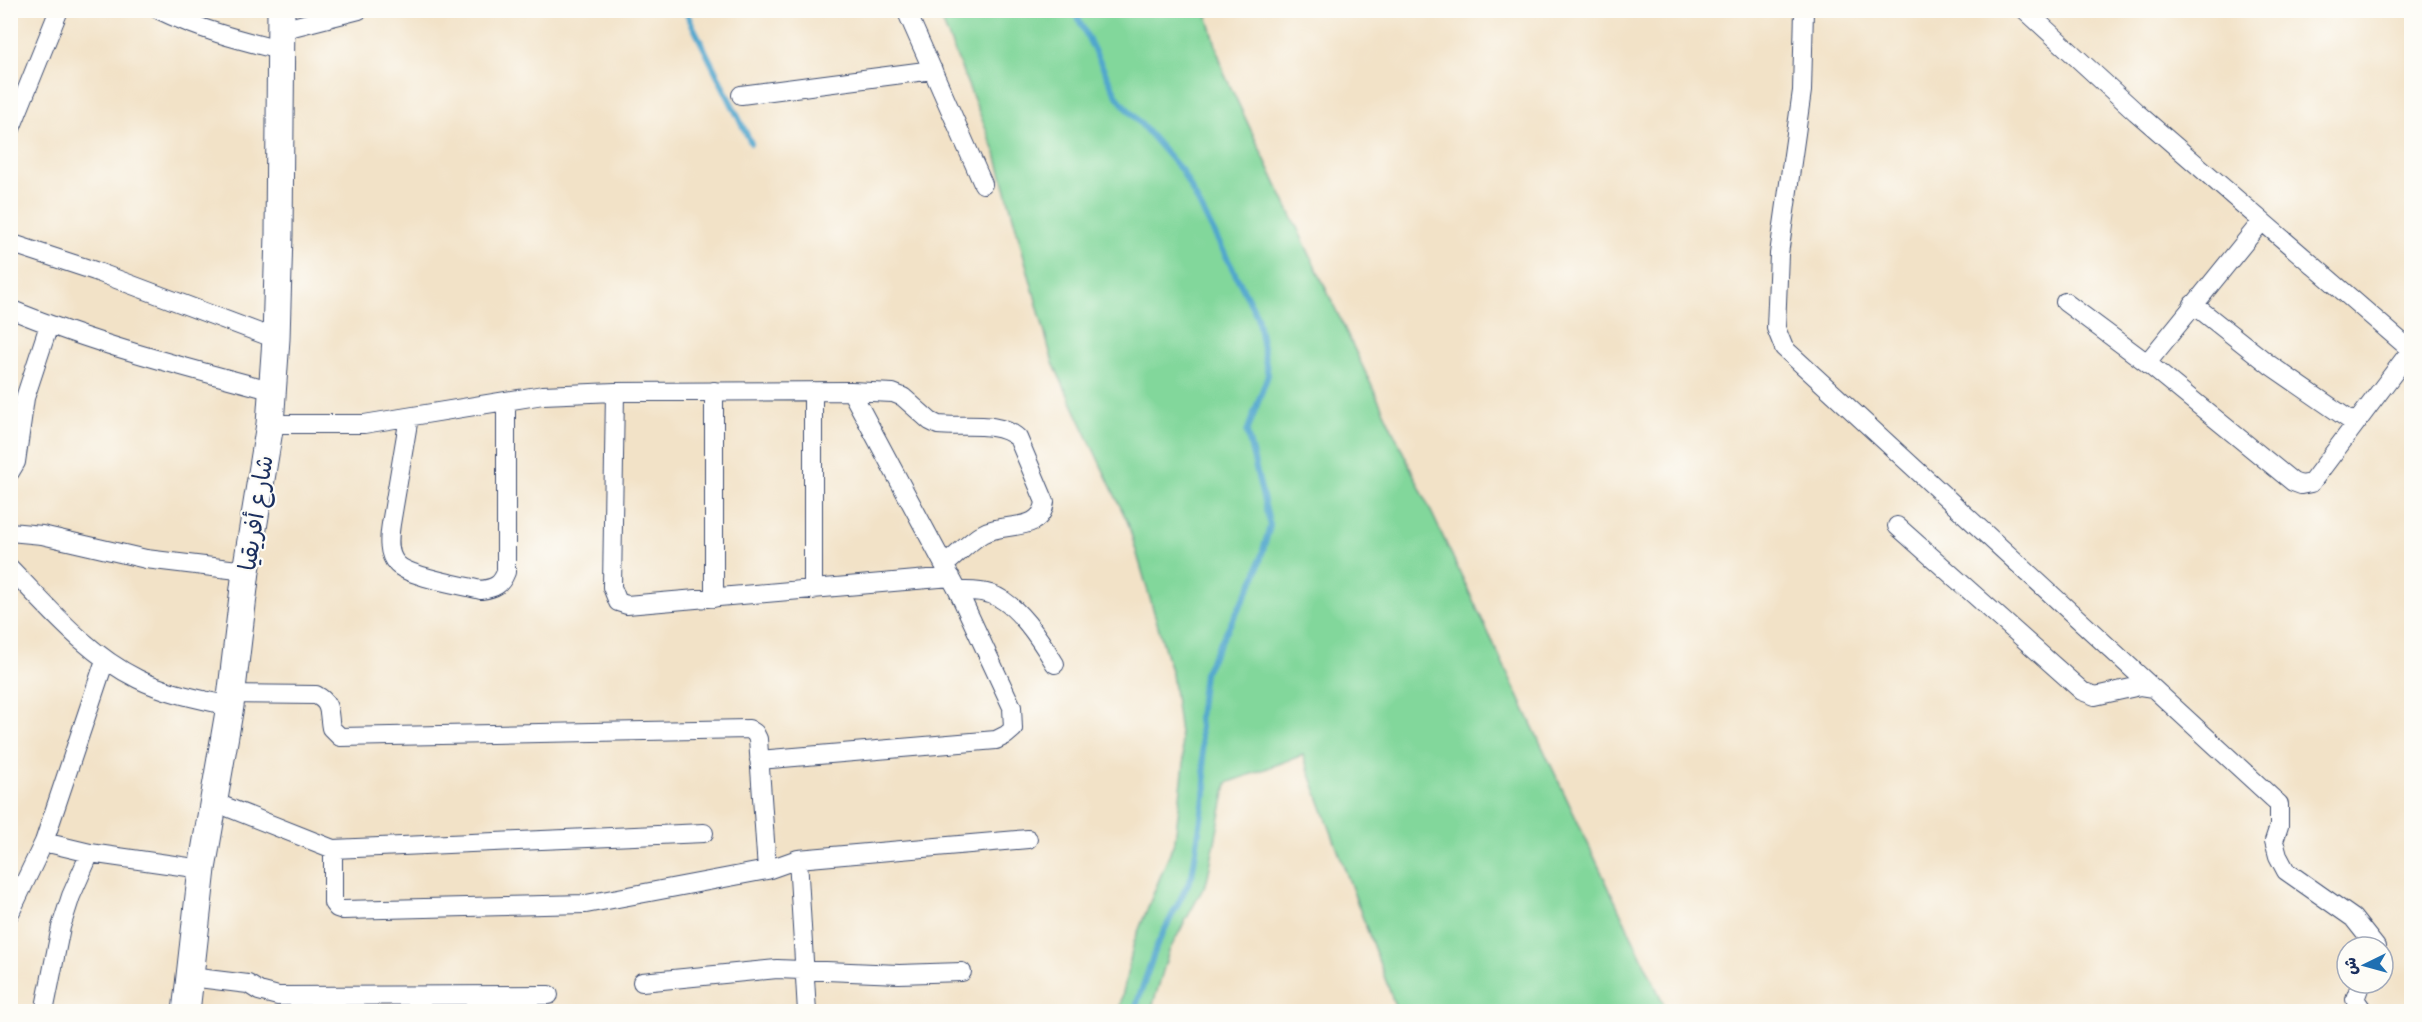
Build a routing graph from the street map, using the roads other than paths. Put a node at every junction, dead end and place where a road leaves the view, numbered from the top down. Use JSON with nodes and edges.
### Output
{"nodes":[{"id":1,"x":60,"y":10,"type":"edge"},
{"id":2,"x":159,"y":10,"type":"edge"},
{"id":3,"x":359,"y":10,"type":"edge"},
{"id":4,"x":906,"y":10,"type":"edge"},
{"id":5,"x":1804,"y":10,"type":"edge"},
{"id":6,"x":2025,"y":10,"type":"edge"},
{"id":7,"x":281,"y":30,"type":"edge"},
{"id":8,"x":933,"y":70,"type":"junction"},
{"id":9,"x":741,"y":95,"type":"dead end"},
{"id":10,"x":10,"y":131,"type":"edge"},
{"id":11,"x":983,"y":184,"type":"dead end"},
{"id":12,"x":2262,"y":221,"type":"junction"},
{"id":13,"x":10,"y":243,"type":"edge"},
{"id":14,"x":2065,"y":302,"type":"dead end"},
{"id":15,"x":2193,"y":304,"type":"junction"},
{"id":16,"x":10,"y":309,"type":"edge"},
{"id":17,"x":49,"y":325,"type":"junction"},
{"id":18,"x":276,"y":339,"type":"junction"},
{"id":19,"x":2411,"y":351,"type":"edge"},
{"id":20,"x":2146,"y":363,"type":"junction"},
{"id":21,"x":270,"y":390,"type":"junction"},
{"id":22,"x":714,"y":391,"type":"junction"},
{"id":23,"x":813,"y":391,"type":"junction"},
{"id":24,"x":852,"y":391,"type":"junction"},
{"id":25,"x":615,"y":392,"type":"junction"},
{"id":26,"x":506,"y":401,"type":"junction"},
{"id":27,"x":409,"y":417,"type":"junction"},
{"id":28,"x":2354,"y":423,"type":"junction"},
{"id":29,"x":270,"y":424,"type":"junction"},
{"id":30,"x":10,"y":472,"type":"edge"},
{"id":31,"x":1897,"y":526,"type":"dead end"},
{"id":32,"x":10,"y":532,"type":"edge"},
{"id":33,"x":10,"y":568,"type":"edge"},
{"id":34,"x":246,"y":571,"type":"junction"},
{"id":35,"x":951,"y":574,"type":"junction"},
{"id":36,"x":813,"y":591,"type":"junction"},
{"id":37,"x":714,"y":598,"type":"junction"},
{"id":38,"x":105,"y":660,"type":"junction"},
{"id":39,"x":1055,"y":664,"type":"dead end"},
{"id":40,"x":2153,"y":688,"type":"junction"},
{"id":41,"x":230,"y":700,"type":"junction"},
{"id":42,"x":759,"y":760,"type":"junction"},
{"id":43,"x":214,"y":802,"type":"junction"},
{"id":44,"x":704,"y":833,"type":"dead end"},
{"id":45,"x":1028,"y":839,"type":"dead end"},
{"id":46,"x":44,"y":842,"type":"junction"},
{"id":47,"x":333,"y":849,"type":"junction"},
{"id":48,"x":90,"y":854,"type":"junction"},
{"id":49,"x":798,"y":859,"type":"junction"},
{"id":50,"x":202,"y":869,"type":"junction"},
{"id":51,"x":766,"y":870,"type":"junction"},
{"id":52,"x":10,"y":914,"type":"edge"},
{"id":53,"x":2366,"y":935,"type":"edge"},
{"id":54,"x":805,"y":970,"type":"junction"},
{"id":55,"x":962,"y":972,"type":"dead end"},
{"id":56,"x":190,"y":977,"type":"junction"},
{"id":57,"x":642,"y":982,"type":"dead end"},
{"id":58,"x":549,"y":995,"type":"dead end"},
{"id":59,"x":2356,"y":995,"type":"edge"},
{"id":60,"x":44,"y":1011,"type":"edge"},
{"id":61,"x":186,"y":1011,"type":"edge"},
{"id":62,"x":807,"y":1011,"type":"edge"},
{"id":63,"x":2364,"y":1011,"type":"edge"}],
"edges":[{"from":1,"to":10,"type":"street"},
{"from":2,"to":7,"type":"street"},
{"from":3,"to":7,"type":"street"},
{"from":4,"to":8,"type":"street"},
{"from":5,"to":40,"type":"street"},
{"from":6,"to":12,"type":"street"},
{"from":7,"to":18,"type":"street","name":"شارع أفريقيا"},
{"from":8,"to":9,"type":"street"},
{"from":8,"to":11,"type":"street"},
{"from":12,"to":15,"type":"street"},
{"from":12,"to":19,"type":"street"},
{"from":13,"to":18,"type":"street"},
{"from":14,"to":20,"type":"street"},
{"from":15,"to":20,"type":"street"},
{"from":15,"to":28,"type":"street"},
{"from":16,"to":17,"type":"street"},
{"from":17,"to":21,"type":"street"},
{"from":17,"to":30,"type":"street"},
{"from":18,"to":21,"type":"street","name":"شارع أفريقيا"},
{"from":19,"to":28,"type":"street"},
{"from":20,"to":28,"type":"street"},
{"from":21,"to":29,"type":"street","name":"شارع أفريقيا"},
{"from":22,"to":23,"type":"street"},
{"from":22,"to":25,"type":"street"},
{"from":22,"to":37,"type":"street"},
{"from":23,"to":24,"type":"street"},
{"from":23,"to":36,"type":"street"},
{"from":24,"to":35,"type":"street"},
{"from":24,"to":35,"type":"street"},
{"from":25,"to":26,"type":"street"},
{"from":25,"to":37,"type":"street"},
{"from":26,"to":27,"type":"street"},
{"from":26,"to":27,"type":"street"},
{"from":27,"to":29,"type":"street"},
{"from":29,"to":34,"type":"street","name":"شارع أفريقيا"},
{"from":31,"to":40,"type":"street"},
{"from":32,"to":34,"type":"street"},
{"from":33,"to":38,"type":"street"},
{"from":34,"to":41,"type":"street","name":"شارع أفريقيا"},
{"from":35,"to":36,"type":"street"},
{"from":35,"to":39,"type":"street"},
{"from":35,"to":42,"type":"street"},
{"from":36,"to":37,"type":"street"},
{"from":38,"to":41,"type":"street"},
{"from":38,"to":46,"type":"street"},
{"from":40,"to":53,"type":"street"},
{"from":41,"to":42,"type":"street"},
{"from":41,"to":43,"type":"street","name":"شارع أفريقيا"},
{"from":42,"to":51,"type":"street"},
{"from":43,"to":47,"type":"street"},
{"from":43,"to":50,"type":"street","name":"شارع أفريقيا"},
{"from":44,"to":47,"type":"street"},
{"from":45,"to":49,"type":"street"},
{"from":46,"to":48,"type":"street"},
{"from":46,"to":52,"type":"street"},
{"from":47,"to":51,"type":"street"},
{"from":48,"to":50,"type":"street"},
{"from":48,"to":60,"type":"street"},
{"from":49,"to":51,"type":"street"},
{"from":49,"to":54,"type":"street"},
{"from":50,"to":56,"type":"street","name":"شارع أفريقيا"},
{"from":54,"to":55,"type":"street"},
{"from":54,"to":57,"type":"street"},
{"from":54,"to":62,"type":"street"},
{"from":56,"to":58,"type":"street"},
{"from":56,"to":61,"type":"street","name":"شارع أفريقيا"},
{"from":59,"to":63,"type":"street"}]}
